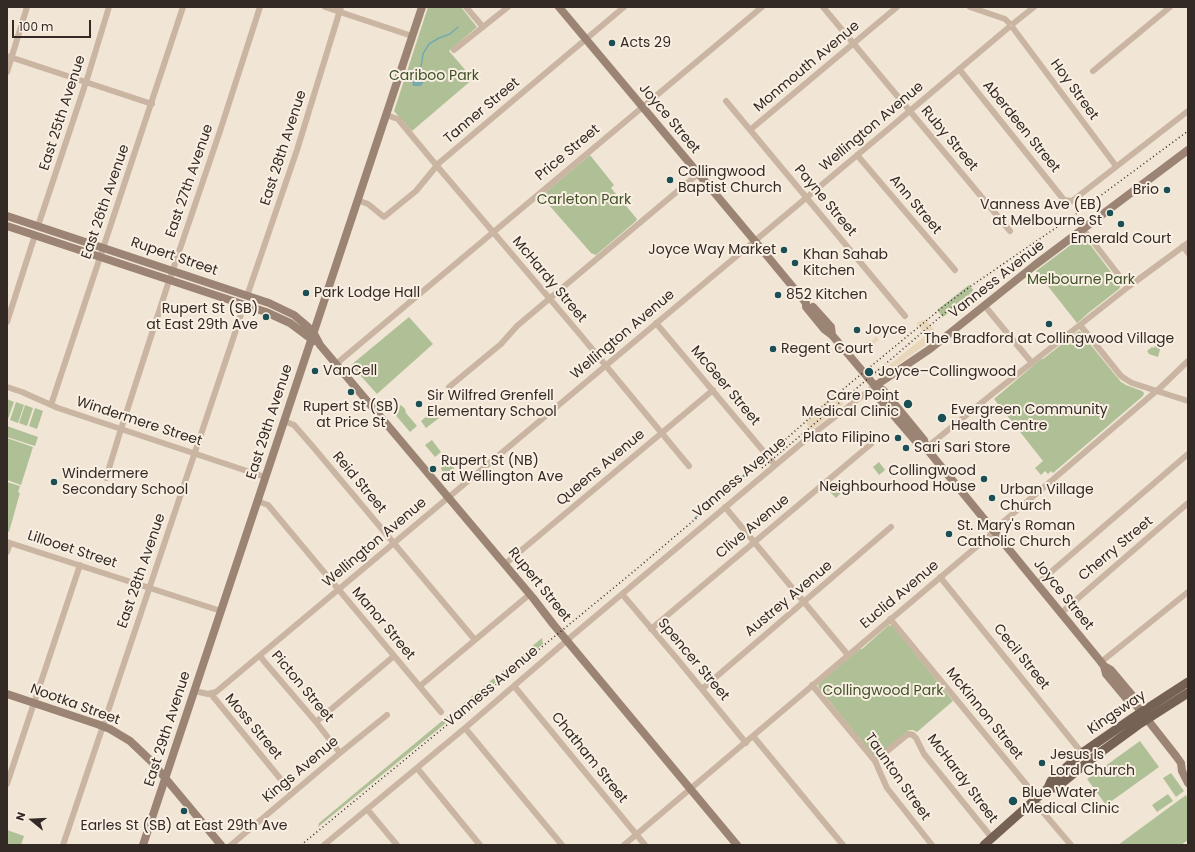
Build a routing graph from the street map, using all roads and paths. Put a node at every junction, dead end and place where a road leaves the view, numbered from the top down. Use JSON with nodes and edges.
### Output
{"nodes":[{"id":1,"x":27,"y":7,"type":"edge"},
{"id":2,"x":109,"y":7,"type":"edge"},
{"id":3,"x":183,"y":7,"type":"edge"},
{"id":4,"x":260,"y":7,"type":"edge"},
{"id":5,"x":326,"y":7,"type":"edge"},
{"id":6,"x":422,"y":7,"type":"edge"},
{"id":7,"x":466,"y":7,"type":"edge"},
{"id":8,"x":508,"y":7,"type":"edge"},
{"id":9,"x":559,"y":7,"type":"edge"},
{"id":10,"x":624,"y":7,"type":"edge"},
{"id":11,"x":762,"y":7,"type":"edge"},
{"id":12,"x":823,"y":7,"type":"edge"},
{"id":13,"x":897,"y":7,"type":"edge"},
{"id":14,"x":970,"y":7,"type":"edge"},
{"id":15,"x":1034,"y":7,"type":"edge"},
{"id":16,"x":1170,"y":7,"type":"edge"},
{"id":17,"x":341,"y":10,"type":"edge"},
{"id":18,"x":1011,"y":25,"type":"junction"},
{"id":19,"x":483,"y":27,"type":"junction"},
{"id":20,"x":412,"y":36,"type":"junction"},
{"id":21,"x":586,"y":40,"type":"junction"},
{"id":22,"x":854,"y":44,"type":"junction"},
{"id":23,"x":454,"y":50,"type":"dead end"},
{"id":24,"x":9,"y":57,"type":"edge"},
{"id":25,"x":960,"y":69,"type":"junction"},
{"id":26,"x":7,"y":72,"type":"edge"},
{"id":27,"x":1093,"y":72,"type":"dead end"},
{"id":28,"x":86,"y":82,"type":"junction"},
{"id":29,"x":726,"y":101,"type":"dead end"},
{"id":30,"x":152,"y":104,"type":"junction"},
{"id":31,"x":642,"y":107,"type":"junction"},
{"id":32,"x":910,"y":111,"type":"junction"},
{"id":33,"x":1188,"y":111,"type":"edge"},
{"id":34,"x":386,"y":115,"type":"junction"},
{"id":35,"x":750,"y":130,"type":"junction"},
{"id":36,"x":1188,"y":150,"type":"edge"},
{"id":37,"x":857,"y":155,"type":"junction"},
{"id":38,"x":437,"y":166,"type":"junction"},
{"id":39,"x":1116,"y":166,"type":"junction"},
{"id":40,"x":698,"y":174,"type":"junction"},
{"id":41,"x":806,"y":197,"type":"junction"},
{"id":42,"x":357,"y":200,"type":"junction"},
{"id":43,"x":7,"y":216,"type":"edge"},
{"id":44,"x":7,"y":226,"type":"edge"},
{"id":45,"x":38,"y":226,"type":"junction"},
{"id":46,"x":1083,"y":229,"type":"junction"},
{"id":47,"x":1010,"y":231,"type":"dead end"},
{"id":48,"x":492,"y":232,"type":"junction"},
{"id":49,"x":35,"y":235,"type":"junction"},
{"id":50,"x":754,"y":240,"type":"junction"},
{"id":51,"x":1186,"y":245,"type":"edge"},
{"id":52,"x":103,"y":247,"type":"junction"},
{"id":53,"x":1188,"y":253,"type":"edge"},
{"id":54,"x":100,"y":257,"type":"junction"},
{"id":55,"x":955,"y":270,"type":"dead end"},
{"id":56,"x":172,"y":271,"type":"junction"},
{"id":57,"x":170,"y":280,"type":"junction"},
{"id":58,"x":1128,"y":287,"type":"junction"},
{"id":59,"x":247,"y":296,"type":"junction"},
{"id":60,"x":549,"y":298,"type":"junction"},
{"id":61,"x":244,"y":305,"type":"junction"},
{"id":62,"x":984,"y":305,"type":"junction"},
{"id":63,"x":905,"y":316,"type":"dead end"},
{"id":64,"x":7,"y":322,"type":"edge"},
{"id":65,"x":656,"y":323,"type":"junction"},
{"id":66,"x":1080,"y":325,"type":"junction"},
{"id":67,"x":312,"y":335,"type":"junction"},
{"id":68,"x":1188,"y":361,"type":"edge"},
{"id":69,"x":1032,"y":363,"type":"junction"},
{"id":70,"x":336,"y":364,"type":"junction"},
{"id":71,"x":605,"y":366,"type":"junction"},
{"id":72,"x":874,"y":386,"type":"junction"},
{"id":73,"x":7,"y":387,"type":"edge"},
{"id":74,"x":449,"y":387,"type":"dead end"},
{"id":75,"x":712,"y":390,"type":"junction"},
{"id":76,"x":1156,"y":391,"type":"junction"},
{"id":77,"x":1188,"y":401,"type":"edge"},
{"id":78,"x":51,"y":405,"type":"junction"},
{"id":79,"x":284,"y":421,"type":"junction"},
{"id":80,"x":121,"y":429,"type":"junction"},
{"id":81,"x":661,"y":433,"type":"junction"},
{"id":82,"x":871,"y":444,"type":"dead end"},
{"id":83,"x":926,"y":448,"type":"junction"},
{"id":84,"x":195,"y":454,"type":"junction"},
{"id":85,"x":1188,"y":454,"type":"edge"},
{"id":86,"x":775,"y":465,"type":"junction"},
{"id":87,"x":689,"y":466,"type":"dead end"},
{"id":88,"x":265,"y":477,"type":"junction"},
{"id":89,"x":106,"y":478,"type":"dead end"},
{"id":90,"x":448,"y":498,"type":"junction"},
{"id":91,"x":257,"y":500,"type":"junction"},
{"id":92,"x":1188,"y":504,"type":"edge"},
{"id":93,"x":725,"y":507,"type":"junction"},
{"id":94,"x":891,"y":527,"type":"dead end"},
{"id":95,"x":994,"y":531,"type":"junction"},
{"id":96,"x":9,"y":542,"type":"edge"},
{"id":97,"x":754,"y":542,"type":"junction"},
{"id":98,"x":393,"y":543,"type":"junction"},
{"id":99,"x":7,"y":552,"type":"edge"},
{"id":100,"x":505,"y":564,"type":"junction"},
{"id":101,"x":80,"y":565,"type":"junction"},
{"id":102,"x":940,"y":577,"type":"junction"},
{"id":103,"x":1037,"y":584,"type":"junction"},
{"id":104,"x":149,"y":587,"type":"junction"},
{"id":105,"x":339,"y":589,"type":"junction"},
{"id":106,"x":1188,"y":592,"type":"edge"},
{"id":107,"x":530,"y":594,"type":"junction"},
{"id":108,"x":622,"y":594,"type":"junction"},
{"id":109,"x":804,"y":603,"type":"junction"},
{"id":110,"x":221,"y":611,"type":"junction"},
{"id":111,"x":1061,"y":613,"type":"junction"},
{"id":112,"x":890,"y":619,"type":"junction"},
{"id":113,"x":651,"y":629,"type":"junction"},
{"id":114,"x":475,"y":640,"type":"junction"},
{"id":115,"x":567,"y":640,"type":"junction"},
{"id":116,"x":260,"y":655,"type":"junction"},
{"id":117,"x":848,"y":655,"type":"junction"},
{"id":118,"x":394,"y":656,"type":"junction"},
{"id":119,"x":1102,"y":664,"type":"junction"},
{"id":120,"x":1188,"y":682,"type":"edge"},
{"id":121,"x":812,"y":685,"type":"junction"},
{"id":122,"x":420,"y":686,"type":"junction"},
{"id":123,"x":514,"y":686,"type":"junction"},
{"id":124,"x":702,"y":689,"type":"junction"},
{"id":125,"x":194,"y":691,"type":"junction"},
{"id":126,"x":1188,"y":693,"type":"edge"},
{"id":127,"x":7,"y":694,"type":"edge"},
{"id":128,"x":211,"y":694,"type":"junction"},
{"id":129,"x":34,"y":703,"type":"junction"},
{"id":130,"x":441,"y":712,"type":"dead end"},
{"id":131,"x":387,"y":715,"type":"dead end"},
{"id":132,"x":1144,"y":716,"type":"junction"},
{"id":133,"x":316,"y":722,"type":"junction"},
{"id":134,"x":103,"y":726,"type":"junction"},
{"id":135,"x":465,"y":728,"type":"junction"},
{"id":136,"x":753,"y":736,"type":"junction"},
{"id":137,"x":746,"y":742,"type":"junction"},
{"id":138,"x":340,"y":753,"type":"junction"},
{"id":139,"x":1082,"y":754,"type":"junction"},
{"id":140,"x":875,"y":761,"type":"junction"},
{"id":141,"x":1184,"y":766,"type":"edge"},
{"id":142,"x":417,"y":768,"type":"junction"},
{"id":143,"x":165,"y":778,"type":"junction"},
{"id":144,"x":1188,"y":783,"type":"edge"},
{"id":145,"x":7,"y":784,"type":"edge"},
{"id":146,"x":691,"y":788,"type":"junction"},
{"id":147,"x":1048,"y":788,"type":"junction"},
{"id":148,"x":292,"y":793,"type":"junction"},
{"id":149,"x":1036,"y":799,"type":"junction"},
{"id":150,"x":367,"y":809,"type":"junction"},
{"id":151,"x":636,"y":835,"type":"junction"},
{"id":152,"x":992,"y":838,"type":"junction"},
{"id":153,"x":63,"y":845,"type":"edge"},
{"id":154,"x":143,"y":845,"type":"edge"},
{"id":155,"x":221,"y":845,"type":"edge"},
{"id":156,"x":231,"y":845,"type":"edge"},
{"id":157,"x":324,"y":845,"type":"edge"},
{"id":158,"x":397,"y":845,"type":"edge"},
{"id":159,"x":480,"y":845,"type":"edge"},
{"id":160,"x":562,"y":845,"type":"edge"},
{"id":161,"x":624,"y":845,"type":"edge"},
{"id":162,"x":645,"y":845,"type":"edge"},
{"id":163,"x":738,"y":845,"type":"edge"},
{"id":164,"x":842,"y":845,"type":"edge"},
{"id":165,"x":932,"y":845,"type":"edge"},
{"id":166,"x":984,"y":845,"type":"edge"},
{"id":167,"x":1071,"y":845,"type":"edge"}],
"edges":[{"from":1,"to":24,"type":"street"},
{"from":2,"to":28,"type":"street","name":"East 25th Avenue"},
{"from":3,"to":30,"type":"street","name":"East 26th Avenue"},
{"from":4,"to":56,"type":"street","name":"East 27th Avenue"},
{"from":5,"to":17,"type":"street"},
{"from":6,"to":20,"type":"street","name":"East 29th Avenue"},
{"from":7,"to":19,"type":"street"},
{"from":8,"to":19,"type":"street"},
{"from":9,"to":21,"type":"street","name":"Joyce Street"},
{"from":10,"to":21,"type":"street","name":"Tanner Street"},
{"from":11,"to":31,"type":"street","name":"Price Street"},
{"from":12,"to":22,"type":"street","name":"Ruby Street"},
{"from":13,"to":22,"type":"street","name":"Monmouth Avenue"},
{"from":14,"to":18,"type":"street","name":"Hoy Street"},
{"from":15,"to":18,"type":"street","name":"Wellington Avenue"},
{"from":16,"to":27,"type":"street"},
{"from":17,"to":20,"type":"street"},
{"from":17,"to":59,"type":"street","name":"East 28th Avenue"},
{"from":18,"to":25,"type":"street","name":"Wellington Avenue"},
{"from":18,"to":39,"type":"street","name":"Hoy Street"},
{"from":19,"to":23,"type":"street"},
{"from":20,"to":34,"type":"street","name":"East 29th Avenue"},
{"from":21,"to":31,"type":"street","name":"Joyce Street"},
{"from":21,"to":38,"type":"street","name":"Tanner Street"},
{"from":22,"to":32,"type":"street","name":"Ruby Street"},
{"from":22,"to":35,"type":"street","name":"Monmouth Avenue"},
{"from":24,"to":26,"type":"street"},
{"from":24,"to":28,"type":"street"},
{"from":25,"to":32,"type":"street","name":"Wellington Avenue"},
{"from":25,"to":39,"type":"street","name":"Aberdeen Street"},
{"from":28,"to":30,"type":"street"},
{"from":28,"to":45,"type":"street","name":"East 25th Avenue"},
{"from":29,"to":35,"type":"street","name":"Payne Street"},
{"from":30,"to":52,"type":"street","name":"East 26th Avenue"},
{"from":31,"to":40,"type":"street","name":"Joyce Street"},
{"from":31,"to":48,"type":"street","name":"Price Street"},
{"from":32,"to":37,"type":"street","name":"Wellington Avenue"},
{"from":32,"to":47,"type":"street","name":"Ruby Street"},
{"from":33,"to":39,"type":"street"},
{"from":34,"to":38,"type":"street","name":"McHardy Street"},
{"from":34,"to":42,"type":"street","name":"East 29th Avenue"},
{"from":35,"to":41,"type":"street","name":"Payne Street"},
{"from":36,"to":46,"type":"street","name":"Vanness Avenue"},
{"from":37,"to":41,"type":"street","name":"Wellington Avenue"},
{"from":37,"to":55,"type":"street","name":"Ann Street"},
{"from":38,"to":42,"type":"street","name":"Tanner Street"},
{"from":38,"to":48,"type":"street","name":"McHardy Street"},
{"from":40,"to":50,"type":"street","name":"Joyce Street"},
{"from":40,"to":60,"type":"street"},
{"from":41,"to":50,"type":"street","name":"Wellington Avenue"},
{"from":41,"to":63,"type":"street","name":"Payne Street"},
{"from":42,"to":67,"type":"street","name":"East 29th Avenue"},
{"from":43,"to":45,"type":"street","name":"Rupert Street"},
{"from":44,"to":49,"type":"street","name":"Rupert Street"},
{"from":45,"to":52,"type":"street","name":"Rupert Street"},
{"from":46,"to":58,"type":"street"},
{"from":46,"to":62,"type":"street","name":"Vanness Avenue"},
{"from":48,"to":60,"type":"street","name":"McHardy Street"},
{"from":48,"to":70,"type":"street","name":"Price Street"},
{"from":49,"to":54,"type":"street","name":"Rupert Street"},
{"from":49,"to":64,"type":"street"},
{"from":50,"to":65,"type":"street","name":"Wellington Avenue"},
{"from":50,"to":72,"type":"street","name":"Joyce Street"},
{"from":51,"to":53,"type":"street"},
{"from":51,"to":58,"type":"street"},
{"from":52,"to":54,"type":"street","name":"East 26th Avenue"},
{"from":52,"to":56,"type":"street","name":"Rupert Street"},
{"from":54,"to":57,"type":"street","name":"Rupert Street"},
{"from":54,"to":78,"type":"street","name":"East 26th Avenue"},
{"from":56,"to":57,"type":"street","name":"East 27th Avenue"},
{"from":56,"to":59,"type":"street","name":"Rupert Street"},
{"from":57,"to":61,"type":"street","name":"Rupert Street"},
{"from":57,"to":80,"type":"street","name":"East 27th Avenue"},
{"from":58,"to":66,"type":"street"},
{"from":59,"to":67,"type":"street","name":"Rupert Street"},
{"from":60,"to":71,"type":"street","name":"McHardy Street"},
{"from":60,"to":74,"type":"street"},
{"from":61,"to":67,"type":"street","name":"Rupert Street"},
{"from":61,"to":84,"type":"street","name":"East 28th Avenue"},
{"from":62,"to":69,"type":"street"},
{"from":62,"to":72,"type":"street","name":"Vanness Avenue"},
{"from":65,"to":71,"type":"street","name":"Wellington Avenue"},
{"from":65,"to":75,"type":"street","name":"McGeer Street"},
{"from":66,"to":69,"type":"street"},
{"from":66,"to":76,"type":"street"},
{"from":67,"to":70,"type":"street","name":"Rupert Street"},
{"from":67,"to":79,"type":"street","name":"East 29th Avenue"},
{"from":68,"to":76,"type":"street","name":"Euclid Avenue"},
{"from":69,"to":83,"type":"street"},
{"from":70,"to":90,"type":"street","name":"Rupert Street"},
{"from":71,"to":81,"type":"street","name":"McHardy Street"},
{"from":71,"to":90,"type":"street","name":"Wellington Avenue"},
{"from":72,"to":83,"type":"street","name":"Joyce Street"},
{"from":72,"to":86,"type":"street","name":"Vanness Avenue"},
{"from":73,"to":78,"type":"street","name":"Windermere Street"},
{"from":75,"to":81,"type":"street","name":"Queens Avenue"},
{"from":75,"to":86,"type":"street","name":"McGeer Street"},
{"from":76,"to":77,"type":"street"},
{"from":76,"to":95,"type":"street","name":"Euclid Avenue"},
{"from":78,"to":80,"type":"street","name":"Windermere Street"},
{"from":79,"to":88,"type":"street","name":"East 29th Avenue"},
{"from":79,"to":98,"type":"street","name":"Reid Street"},
{"from":80,"to":84,"type":"street","name":"Windermere Street"},
{"from":80,"to":89,"type":"street","name":"East 27th Avenue"},
{"from":81,"to":87,"type":"street","name":"McHardy Street"},
{"from":81,"to":100,"type":"street","name":"Queens Avenue"},
{"from":82,"to":97,"type":"street","name":"Clive Avenue"},
{"from":83,"to":95,"type":"street","name":"Joyce Street"},
{"from":84,"to":88,"type":"street","name":"Windermere Street"},
{"from":84,"to":104,"type":"street","name":"East 28th Avenue"},
{"from":85,"to":103,"type":"street"},
{"from":86,"to":93,"type":"street","name":"Vanness Avenue"},
{"from":88,"to":91,"type":"street","name":"East 29th Avenue"},
{"from":90,"to":98,"type":"street","name":"Wellington Avenue"},
{"from":90,"to":100,"type":"street","name":"Rupert Street"},
{"from":91,"to":105,"type":"street","name":"Manor Street"},
{"from":91,"to":110,"type":"street","name":"East 29th Avenue"},
{"from":92,"to":111,"type":"street","name":"Cherry Street"},
{"from":93,"to":97,"type":"street"},
{"from":93,"to":108,"type":"street","name":"Vanness Avenue"},
{"from":94,"to":109,"type":"street","name":"Austrey Avenue"},
{"from":95,"to":102,"type":"street","name":"Euclid Avenue"},
{"from":95,"to":103,"type":"street","name":"Joyce Street"},
{"from":96,"to":99,"type":"street"},
{"from":96,"to":101,"type":"street","name":"Lillooet Street"},
{"from":97,"to":109,"type":"street"},
{"from":97,"to":113,"type":"street","name":"Clive Avenue"},
{"from":98,"to":105,"type":"street","name":"Wellington Avenue"},
{"from":98,"to":114,"type":"street","name":"Reid Street"},
{"from":100,"to":107,"type":"street","name":"Rupert Street"},
{"from":101,"to":104,"type":"street","name":"Lillooet Street"},
{"from":101,"to":129,"type":"street"},
{"from":102,"to":112,"type":"street","name":"Euclid Avenue"},
{"from":102,"to":139,"type":"street","name":"Cecil Street"},
{"from":103,"to":111,"type":"street","name":"Joyce Street"},
{"from":104,"to":110,"type":"street","name":"Lillooet Street"},
{"from":104,"to":134,"type":"street","name":"East 28th Avenue"},
{"from":105,"to":116,"type":"street","name":"Wellington Avenue"},
{"from":105,"to":118,"type":"street","name":"Manor Street"},
{"from":106,"to":119,"type":"street"},
{"from":107,"to":114,"type":"street"},
{"from":107,"to":115,"type":"street","name":"Rupert Street"},
{"from":108,"to":113,"type":"street","name":"Spencer Street"},
{"from":108,"to":115,"type":"street","name":"Vanness Avenue"},
{"from":109,"to":117,"type":"street"},
{"from":109,"to":124,"type":"street","name":"Austrey Avenue"},
{"from":110,"to":125,"type":"street","name":"East 29th Avenue"},
{"from":111,"to":119,"type":"street","name":"Joyce Street"},
{"from":112,"to":117,"type":"street","name":"Euclid Avenue"},
{"from":112,"to":149,"type":"street","name":"McKinnon Street"},
{"from":113,"to":124,"type":"street","name":"Spencer Street"},
{"from":114,"to":122,"type":"street"},
{"from":115,"to":123,"type":"street","name":"Vanness Avenue"},
{"from":115,"to":146,"type":"street","name":"Rupert Street"},
{"from":116,"to":128,"type":"street","name":"Wellington Avenue"},
{"from":116,"to":133,"type":"street","name":"Picton Street"},
{"from":117,"to":121,"type":"street","name":"Euclid Avenue"},
{"from":118,"to":122,"type":"street","name":"Manor Street"},
{"from":118,"to":133,"type":"street"},
{"from":119,"to":132,"type":"street","name":"Joyce Street"},
{"from":120,"to":132,"type":"main road","name":"Kingsway"},
{"from":121,"to":136,"type":"street","name":"Euclid Avenue"},
{"from":121,"to":140,"type":"street","name":"Taunton Street"},
{"from":122,"to":130,"type":"street","name":"Manor Street"},
{"from":123,"to":135,"type":"street","name":"Vanness Avenue"},
{"from":123,"to":151,"type":"street","name":"Chatham Street"},
{"from":124,"to":137,"type":"street","name":"Spencer Street"},
{"from":125,"to":128,"type":"street"},
{"from":125,"to":143,"type":"street","name":"East 29th Avenue"},
{"from":126,"to":132,"type":"main road","name":"Kingsway"},
{"from":127,"to":129,"type":"street","name":"Nootka Street"},
{"from":128,"to":148,"type":"street","name":"Moss Street"},
{"from":129,"to":134,"type":"street","name":"Nootka Street"},
{"from":129,"to":145,"type":"street"},
{"from":131,"to":138,"type":"street","name":"Kings Avenue"},
{"from":132,"to":139,"type":"main road","name":"Kingsway"},
{"from":132,"to":141,"type":"street","name":"Joyce Street"},
{"from":132,"to":147,"type":"main road","name":"Kingsway"},
{"from":133,"to":138,"type":"street","name":"Picton Street"},
{"from":134,"to":143,"type":"street","name":"Nootka Street"},
{"from":134,"to":153,"type":"street","name":"East 28th Avenue"},
{"from":135,"to":142,"type":"street","name":"Vanness Avenue"},
{"from":135,"to":160,"type":"street"},
{"from":136,"to":137,"type":"street","name":"Euclid Avenue"},
{"from":136,"to":164,"type":"street"},
{"from":137,"to":146,"type":"street","name":"Euclid Avenue"},
{"from":138,"to":148,"type":"street","name":"Kings Avenue"},
{"from":139,"to":147,"type":"main road","name":"Kingsway"},
{"from":140,"to":152,"type":"street","name":"McHardy Street"},
{"from":140,"to":165,"type":"street","name":"Taunton Street"},
{"from":141,"to":144,"type":"street","name":"Joyce Street"},
{"from":142,"to":150,"type":"street","name":"Vanness Avenue"},
{"from":142,"to":159,"type":"street"},
{"from":143,"to":154,"type":"street","name":"East 29th Avenue"},
{"from":143,"to":155,"type":"street","name":"Nootka Street"},
{"from":146,"to":151,"type":"street","name":"Euclid Avenue"},
{"from":146,"to":163,"type":"street","name":"Rupert Street"},
{"from":147,"to":149,"type":"main road","name":"Kingsway"},
{"from":148,"to":156,"type":"street","name":"Kings Avenue"},
{"from":149,"to":152,"type":"main road","name":"Kingsway"},
{"from":149,"to":167,"type":"street","name":"McKinnon Street"},
{"from":150,"to":157,"type":"street","name":"Vanness Avenue"},
{"from":150,"to":158,"type":"street"},
{"from":151,"to":161,"type":"street","name":"Euclid Avenue"},
{"from":151,"to":162,"type":"street","name":"Chatham Street"},
{"from":152,"to":166,"type":"main road","name":"Kingsway"}]}
